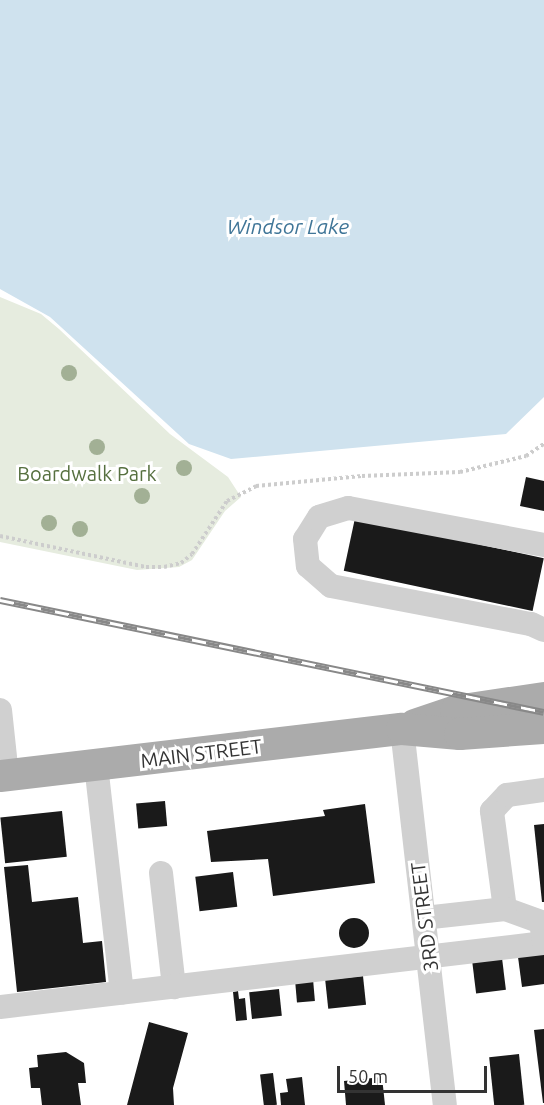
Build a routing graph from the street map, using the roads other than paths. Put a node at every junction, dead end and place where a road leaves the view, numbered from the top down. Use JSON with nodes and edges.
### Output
{"nodes":[{"id":1,"x":544,"y":545,"type":"edge"},
{"id":2,"x":544,"y":630,"type":"edge"},
{"id":3,"x":544,"y":698,"type":"edge"},
{"id":4,"x":0,"y":710,"type":"edge"},
{"id":5,"x":544,"y":728,"type":"edge"},
{"id":6,"x":402,"y":729,"type":"junction"},
{"id":7,"x":96,"y":765,"type":"junction"},
{"id":8,"x":4,"y":776,"type":"edge"},
{"id":9,"x":544,"y":790,"type":"edge"},
{"id":10,"x":161,"y":873,"type":"dead end"},
{"id":11,"x":505,"y":909,"type":"junction"},
{"id":12,"x":424,"y":918,"type":"junction"},
{"id":13,"x":429,"y":958,"type":"junction"},
{"id":14,"x":174,"y":987,"type":"junction"},
{"id":15,"x":122,"y":993,"type":"junction"},
{"id":16,"x":0,"y":1007,"type":"edge"},
{"id":17,"x":445,"y":1105,"type":"edge"}],
"edges":[{"from":1,"to":2,"type":"street"},
{"from":3,"to":6,"type":"main road","name":"MAIN STREET"},
{"from":4,"to":8,"type":"street"},
{"from":5,"to":6,"type":"main road","name":"MAIN STREET"},
{"from":6,"to":7,"type":"main road","name":"MAIN STREET"},
{"from":6,"to":12,"type":"street","name":"3RD STREET"},
{"from":7,"to":8,"type":"main road","name":"MAIN STREET"},
{"from":7,"to":15,"type":"street"},
{"from":9,"to":11,"type":"street"},
{"from":10,"to":14,"type":"street"},
{"from":11,"to":12,"type":"street"},
{"from":11,"to":13,"type":"street"},
{"from":12,"to":13,"type":"street","name":"3RD STREET"},
{"from":13,"to":14,"type":"street"},
{"from":13,"to":17,"type":"street","name":"3RD STREET"},
{"from":14,"to":15,"type":"street"},
{"from":15,"to":16,"type":"street"}]}
